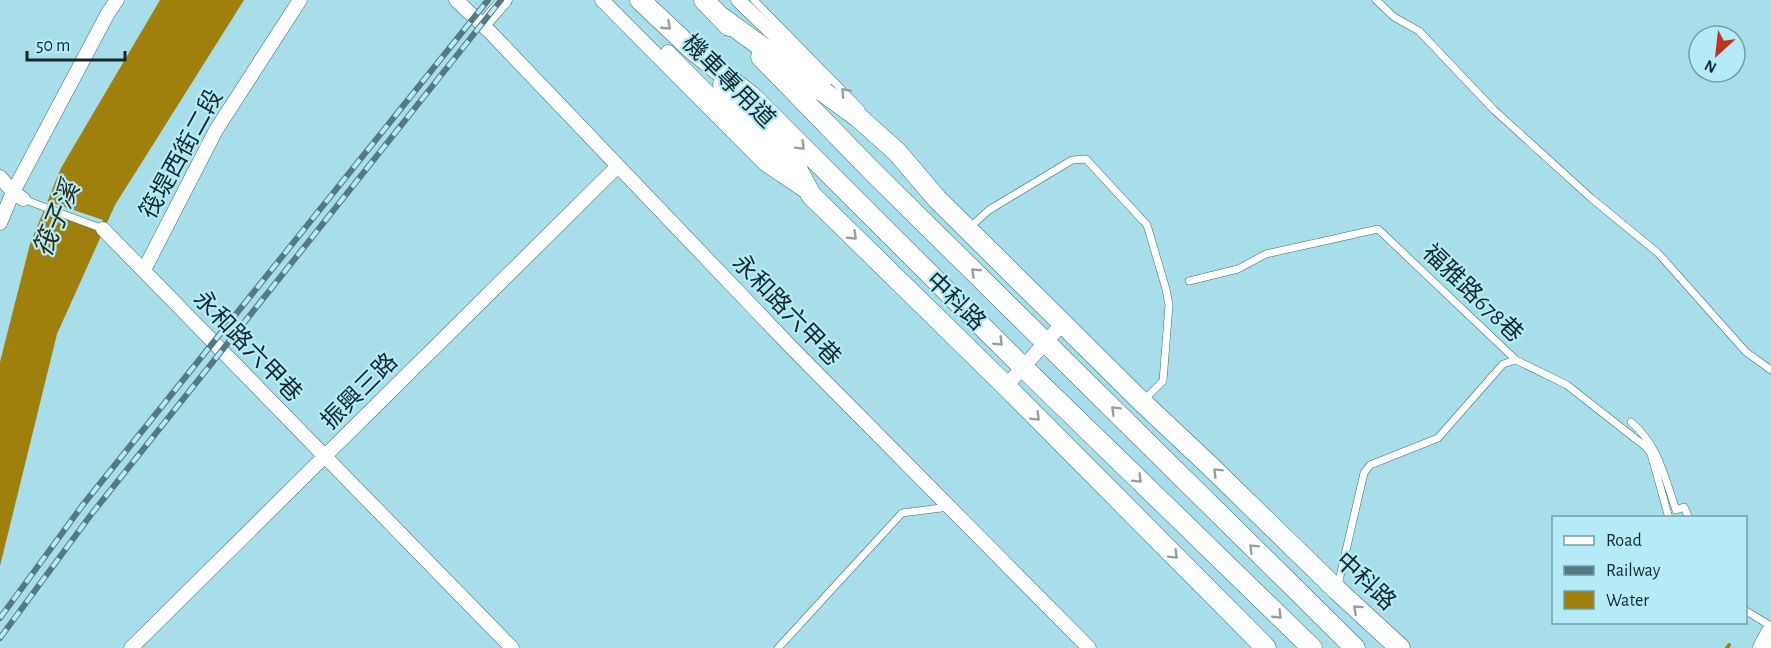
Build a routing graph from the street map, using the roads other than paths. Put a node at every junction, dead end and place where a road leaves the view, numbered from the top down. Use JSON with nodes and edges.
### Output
{"nodes":[{"id":1,"x":117,"y":0,"type":"edge"},
{"id":2,"x":300,"y":0,"type":"edge"},
{"id":3,"x":505,"y":0,"type":"edge"},
{"id":4,"x":603,"y":0,"type":"edge"},
{"id":5,"x":615,"y":0,"type":"edge"},
{"id":6,"x":640,"y":0,"type":"edge"},
{"id":7,"x":704,"y":0,"type":"edge"},
{"id":8,"x":738,"y":0,"type":"edge"},
{"id":9,"x":754,"y":0,"type":"edge"},
{"id":10,"x":1376,"y":0,"type":"edge"},
{"id":11,"x":465,"y":3,"type":"edge"},
{"id":12,"x":721,"y":17,"type":"junction"},
{"id":13,"x":483,"y":25,"type":"junction"},
{"id":14,"x":694,"y":51,"type":"junction"},
{"id":15,"x":859,"y":118,"type":"junction"},
{"id":16,"x":897,"y":152,"type":"junction"},
{"id":17,"x":618,"y":166,"type":"junction"},
{"id":18,"x":0,"y":177,"type":"edge"},
{"id":19,"x":811,"y":195,"type":"junction"},
{"id":20,"x":18,"y":196,"type":"junction"},
{"id":21,"x":0,"y":223,"type":"edge"},
{"id":22,"x":103,"y":229,"type":"joint"},
{"id":23,"x":968,"y":229,"type":"junction"},
{"id":24,"x":144,"y":270,"type":"junction"},
{"id":25,"x":1190,"y":281,"type":"dead end"},
{"id":26,"x":1063,"y":323,"type":"junction"},
{"id":27,"x":1047,"y":343,"type":"junction"},
{"id":28,"x":1515,"y":360,"type":"junction"},
{"id":29,"x":1023,"y":367,"type":"junction"},
{"id":30,"x":1771,"y":370,"type":"edge"},
{"id":31,"x":1006,"y":386,"type":"junction"},
{"id":32,"x":1142,"y":402,"type":"junction"},
{"id":33,"x":1631,"y":422,"type":"dead end"},
{"id":34,"x":324,"y":457,"type":"junction"},
{"id":35,"x":949,"y":507,"type":"junction"},
{"id":36,"x":1668,"y":516,"type":"edge"},
{"id":37,"x":1688,"y":516,"type":"edge"},
{"id":38,"x":1337,"y":590,"type":"junction"},
{"id":39,"x":1747,"y":612,"type":"edge"},
{"id":40,"x":1771,"y":626,"type":"edge"},
{"id":41,"x":1771,"y":633,"type":"edge"},
{"id":42,"x":131,"y":648,"type":"edge"},
{"id":43,"x":512,"y":648,"type":"edge"},
{"id":44,"x":778,"y":648,"type":"edge"},
{"id":45,"x":1089,"y":648,"type":"edge"},
{"id":46,"x":1266,"y":648,"type":"edge"},
{"id":47,"x":1312,"y":648,"type":"edge"},
{"id":48,"x":1355,"y":648,"type":"edge"},
{"id":49,"x":1400,"y":648,"type":"edge"},
{"id":50,"x":1763,"y":648,"type":"edge"}],
"edges":[{"from":1,"to":20,"type":"street"},
{"from":2,"to":24,"type":"street","name":"筏堤西街二段"},
{"from":3,"to":13,"type":"street"},
{"from":4,"to":19,"type":"street","name":"中科路"},
{"from":5,"to":19,"type":"street","name":"機車專用道"},
{"from":6,"to":14,"type":"street","one_way":true},
{"from":7,"to":12,"type":"street"},
{"from":8,"to":15,"type":"street"},
{"from":16,"to":9,"type":"lane","one_way":true},
{"from":10,"to":30,"type":"lane"},
{"from":11,"to":13,"type":"street","name":"永和路六甲巷"},
{"from":12,"to":15,"type":"street","name":"中科路"},
{"from":27,"to":12,"type":"street","name":"中科路","one_way":true},
{"from":13,"to":17,"type":"street","name":"永和路六甲巷"},
{"from":14,"to":19,"type":"street"},
{"from":14,"to":29,"type":"street","name":"中科路","one_way":true},
{"from":15,"to":16,"type":"street","name":"中科路"},
{"from":16,"to":23,"type":"street","name":"中科路"},
{"from":17,"to":34,"type":"street","name":"振興三路"},
{"from":17,"to":35,"type":"street","name":"永和路六甲巷"},
{"from":18,"to":20,"type":"street"},
{"from":19,"to":31,"type":"street","name":"中科路","one_way":true},
{"from":20,"to":21,"type":"street"},
{"from":20,"to":22,"type":"lane"},
{"from":22,"to":24,"type":"street","name":"永和路六甲巷"},
{"from":23,"to":26,"type":"street","name":"中科路"},
{"from":23,"to":32,"type":"lane"},
{"from":24,"to":34,"type":"street","name":"永和路六甲巷"},
{"from":25,"to":28,"type":"lane","name":"福雅路678巷"},
{"from":26,"to":27,"type":"street"},
{"from":26,"to":32,"type":"street","name":"中科路"},
{"from":27,"to":29,"type":"street"},
{"from":48,"to":27,"type":"street","name":"中科路","one_way":true},
{"from":28,"to":36,"type":"lane","name":"福雅路678巷"},
{"from":28,"to":38,"type":"lane"},
{"from":29,"to":31,"type":"street"},
{"from":29,"to":47,"type":"street","name":"中科路","one_way":true},
{"from":31,"to":46,"type":"street","name":"中科路","one_way":true},
{"from":38,"to":32,"type":"street","name":"中科路","one_way":true},
{"from":33,"to":37,"type":"lane"},
{"from":34,"to":42,"type":"street","name":"振興三路"},
{"from":34,"to":43,"type":"street","name":"永和路六甲巷"},
{"from":35,"to":44,"type":"lane"},
{"from":35,"to":45,"type":"street","name":"永和路六甲巷"},
{"from":49,"to":38,"type":"street","name":"中科路","one_way":true},
{"from":39,"to":40,"type":"lane"},
{"from":41,"to":50,"type":"street"}]}
